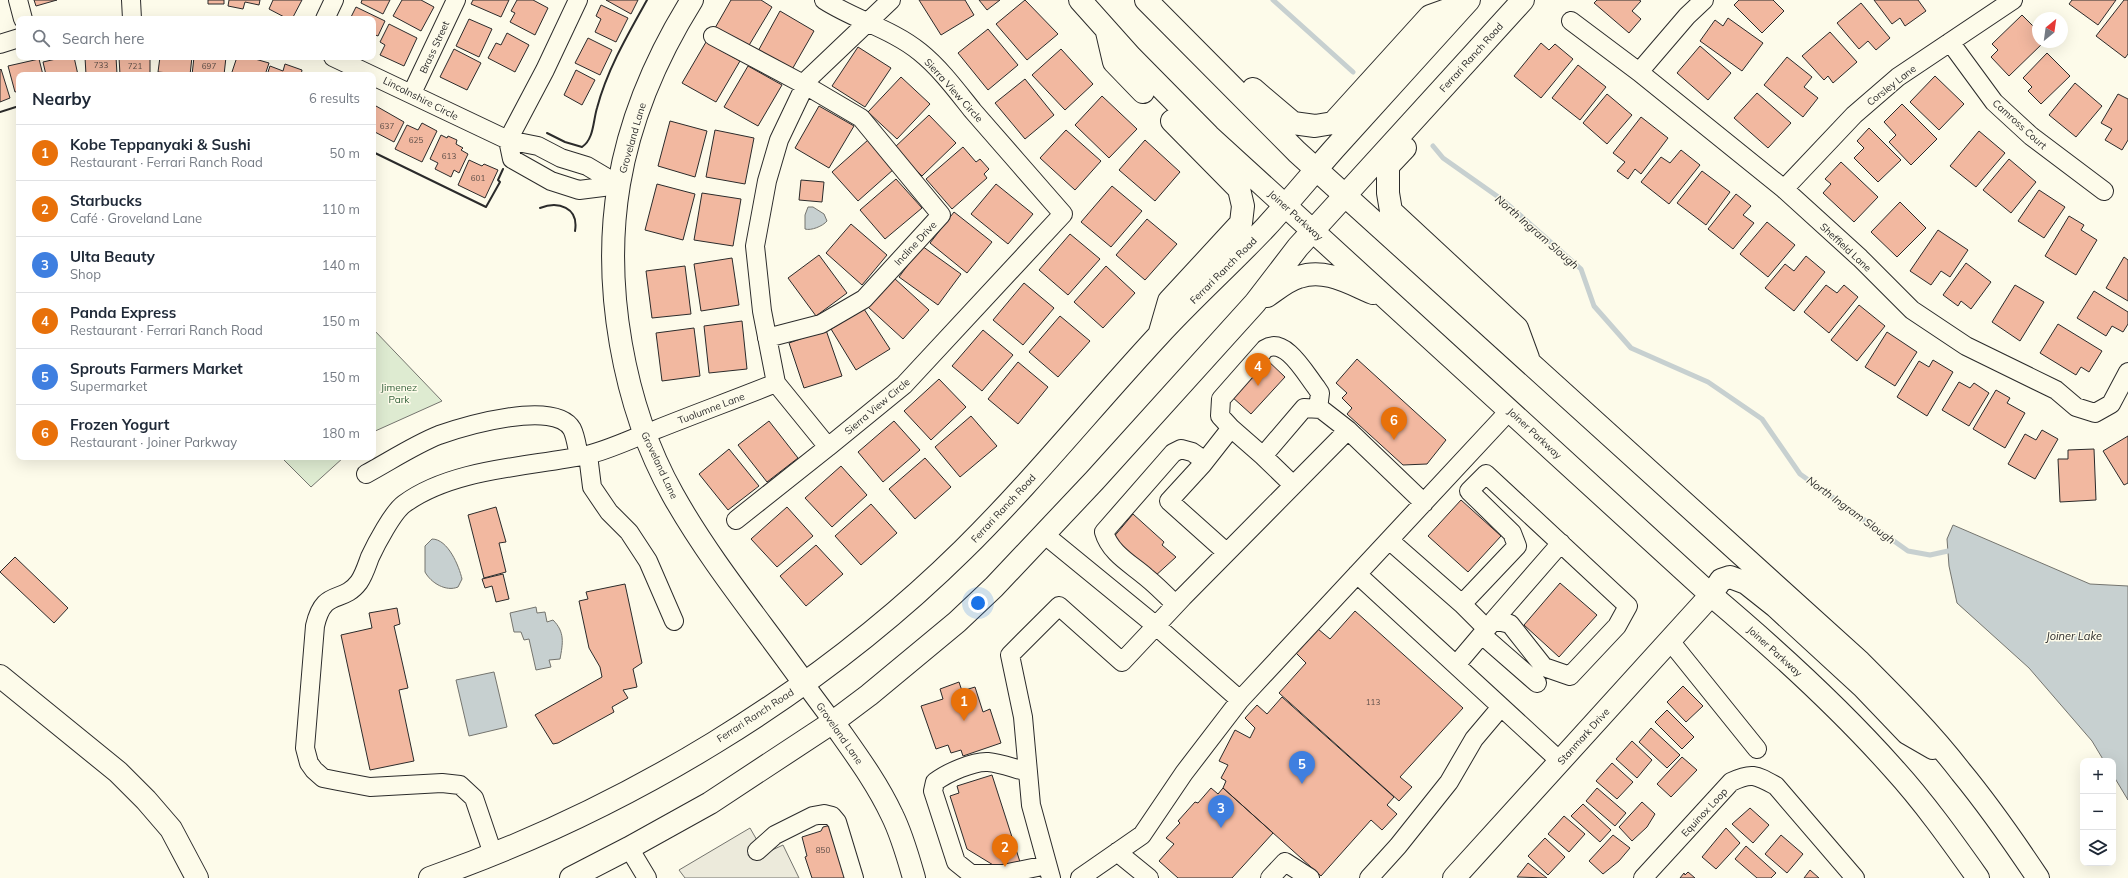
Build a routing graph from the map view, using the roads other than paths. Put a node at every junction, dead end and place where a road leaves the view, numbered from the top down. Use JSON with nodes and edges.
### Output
{"nodes":[{"id":1,"x":18,"y":0,"type":"edge"},
{"id":2,"x":131,"y":0,"type":"edge"},
{"id":3,"x":334,"y":0,"type":"edge"},
{"id":4,"x":456,"y":0,"type":"edge"},
{"id":5,"x":578,"y":0,"type":"edge"},
{"id":6,"x":692,"y":0,"type":"edge"},
{"id":7,"x":824,"y":0,"type":"edge"},
{"id":8,"x":891,"y":0,"type":"edge"},
{"id":9,"x":1080,"y":0,"type":"edge"},
{"id":10,"x":1146,"y":0,"type":"edge"},
{"id":11,"x":1523,"y":0,"type":"edge"},
{"id":12,"x":1527,"y":0,"type":"edge"},
{"id":13,"x":1704,"y":0,"type":"edge"},
{"id":14,"x":2013,"y":0,"type":"edge"},
{"id":15,"x":1468,"y":1,"type":"edge"},
{"id":16,"x":22,"y":16,"type":"edge"},
{"id":17,"x":132,"y":16,"type":"edge"},
{"id":18,"x":326,"y":16,"type":"edge"},
{"id":19,"x":1571,"y":21,"type":"dead end"},
{"id":20,"x":867,"y":22,"type":"junction"},
{"id":21,"x":1106,"y":30,"type":"junction"},
{"id":22,"x":713,"y":36,"type":"dead end"},
{"id":23,"x":16,"y":39,"type":"edge"},
{"id":24,"x":1950,"y":42,"type":"junction"},
{"id":25,"x":0,"y":44,"type":"edge"},
{"id":26,"x":340,"y":60,"type":"edge"},
{"id":27,"x":366,"y":72,"type":"edge"},
{"id":28,"x":1639,"y":72,"type":"junction"},
{"id":29,"x":376,"y":77,"type":"edge"},
{"id":30,"x":806,"y":85,"type":"junction"},
{"id":31,"x":412,"y":93,"type":"junction"},
{"id":32,"x":508,"y":140,"type":"junction"},
{"id":33,"x":561,"y":158,"type":"junction"},
{"id":34,"x":1316,"y":169,"type":"junction"},
{"id":35,"x":551,"y":181,"type":"junction"},
{"id":36,"x":619,"y":185,"type":"junction"},
{"id":37,"x":1784,"y":190,"type":"junction"},
{"id":38,"x":2104,"y":191,"type":"dead end"},
{"id":39,"x":1346,"y":195,"type":"junction"},
{"id":40,"x":1285,"y":205,"type":"junction"},
{"id":41,"x":1313,"y":231,"type":"junction"},
{"id":42,"x":1388,"y":300,"type":"junction"},
{"id":43,"x":1255,"y":303,"type":"junction"},
{"id":44,"x":1160,"y":335,"type":"junction"},
{"id":45,"x":767,"y":338,"type":"junction"},
{"id":46,"x":1529,"y":361,"type":"junction"},
{"id":47,"x":2128,"y":372,"type":"edge"},
{"id":48,"x":776,"y":383,"type":"junction"},
{"id":49,"x":1318,"y":409,"type":"junction"},
{"id":50,"x":1510,"y":410,"type":"junction"},
{"id":51,"x":1231,"y":428,"type":"junction"},
{"id":52,"x":1348,"y":430,"type":"junction"},
{"id":53,"x":645,"y":434,"type":"junction"},
{"id":54,"x":828,"y":447,"type":"junction"},
{"id":55,"x":583,"y":455,"type":"junction"},
{"id":56,"x":1263,"y":456,"type":"junction"},
{"id":57,"x":1205,"y":461,"type":"junction"},
{"id":58,"x":366,"y":474,"type":"dead end"},
{"id":59,"x":1293,"y":485,"type":"junction"},
{"id":60,"x":1424,"y":503,"type":"junction"},
{"id":61,"x":736,"y":520,"type":"dead end"},
{"id":62,"x":1045,"y":535,"type":"junction"},
{"id":63,"x":1389,"y":540,"type":"junction"},
{"id":64,"x":1561,"y":543,"type":"junction"},
{"id":65,"x":1226,"y":552,"type":"junction"},
{"id":66,"x":1357,"y":574,"type":"junction"},
{"id":67,"x":1711,"y":595,"type":"junction"},
{"id":68,"x":1175,"y":604,"type":"junction"},
{"id":69,"x":1462,"y":604,"type":"junction"},
{"id":70,"x":674,"y":621,"type":"dead end"},
{"id":71,"x":1155,"y":625,"type":"junction"},
{"id":72,"x":1487,"y":628,"type":"junction"},
{"id":73,"x":1670,"y":641,"type":"junction"},
{"id":74,"x":1456,"y":665,"type":"junction"},
{"id":75,"x":0,"y":676,"type":"edge"},
{"id":76,"x":804,"y":683,"type":"junction"},
{"id":77,"x":1537,"y":683,"type":"dead end"},
{"id":78,"x":1240,"y":700,"type":"junction"},
{"id":79,"x":1502,"y":707,"type":"junction"},
{"id":80,"x":832,"y":722,"type":"junction"},
{"id":81,"x":1757,"y":749,"type":"dead end"},
{"id":82,"x":1949,"y":757,"type":"junction"},
{"id":83,"x":1560,"y":761,"type":"junction"},
{"id":84,"x":1028,"y":772,"type":"junction"},
{"id":85,"x":629,"y":848,"type":"junction"},
{"id":86,"x":757,"y":851,"type":"dead end"},
{"id":87,"x":1117,"y":852,"type":"junction"},
{"id":88,"x":493,"y":854,"type":"junction"},
{"id":89,"x":1049,"y":872,"type":"edge"},
{"id":90,"x":197,"y":878,"type":"edge"},
{"id":91,"x":430,"y":878,"type":"edge"},
{"id":92,"x":571,"y":878,"type":"edge"},
{"id":93,"x":647,"y":878,"type":"edge"},
{"id":94,"x":854,"y":878,"type":"edge"},
{"id":95,"x":914,"y":878,"type":"edge"},
{"id":96,"x":1080,"y":878,"type":"edge"},
{"id":97,"x":1149,"y":878,"type":"edge"},
{"id":98,"x":1270,"y":878,"type":"edge"},
{"id":99,"x":1310,"y":878,"type":"edge"},
{"id":100,"x":1369,"y":878,"type":"edge"},
{"id":101,"x":1454,"y":878,"type":"edge"},
{"id":102,"x":1643,"y":878,"type":"edge"},
{"id":103,"x":1854,"y":878,"type":"edge"},
{"id":104,"x":1978,"y":878,"type":"edge"},
{"id":105,"x":2038,"y":878,"type":"edge"}],
"edges":[{"from":1,"to":16,"type":"street"},
{"from":2,"to":17,"type":"street"},
{"from":3,"to":18,"type":"street"},
{"from":4,"to":31,"type":"street","name":"Brass Street"},
{"from":5,"to":32,"type":"street"},
{"from":6,"to":36,"type":"main road","name":"Groveland Lane"},
{"from":7,"to":20,"type":"street"},
{"from":8,"to":20,"type":"street"},
{"from":9,"to":21,"type":"main road","name":"Joiner Parkway"},
{"from":10,"to":15,"type":"main road"},
{"from":10,"to":34,"type":"main road"},
{"from":11,"to":39,"type":"main road","name":"Ferrari Ranch Road"},
{"from":12,"to":46,"type":"main road"},
{"from":13,"to":28,"type":"street"},
{"from":14,"to":24,"type":"street","name":"Corsley Lane"},
{"from":15,"to":34,"type":"main road","name":"Ferrari Ranch Road"},
{"from":19,"to":28,"type":"street","name":"Sheffield Lane"},
{"from":20,"to":30,"type":"street"},
{"from":20,"to":54,"type":"street","name":"Sierra View Circle"},
{"from":21,"to":40,"type":"main road","name":"Joiner Parkway"},
{"from":21,"to":44,"type":"main road"},
{"from":22,"to":30,"type":"street"},
{"from":23,"to":25,"type":"street"},
{"from":24,"to":37,"type":"street","name":"Corsley Lane"},
{"from":24,"to":38,"type":"street","name":"Camross Court"},
{"from":26,"to":27,"type":"street","name":"Lincolnshire Circle"},
{"from":28,"to":37,"type":"street","name":"Sheffield Lane"},
{"from":29,"to":31,"type":"street","name":"Lincolnshire Circle"},
{"from":30,"to":45,"type":"street"},
{"from":30,"to":45,"type":"street","name":"Incline Drive"},
{"from":31,"to":32,"type":"street","name":"Lincolnshire Circle"},
{"from":32,"to":33,"type":"street","name":"Lincolnshire Circle"},
{"from":32,"to":35,"type":"street"},
{"from":33,"to":35,"type":"street"},
{"from":33,"to":36,"type":"street","name":"Lincolnshire Circle"},
{"from":34,"to":39,"type":"main road"},
{"from":34,"to":40,"type":"main road","name":"Ferrari Ranch Road"},
{"from":35,"to":36,"type":"street"},
{"from":36,"to":53,"type":"main road","name":"Groveland Lane"},
{"from":37,"to":47,"type":"street","name":"Sheffield Lane"},
{"from":39,"to":41,"type":"main road","name":"Ferrari Ranch Road"},
{"from":39,"to":46,"type":"main road"},
{"from":40,"to":41,"type":"main road","name":"Joiner Parkway"},
{"from":40,"to":44,"type":"main road","name":"Ferrari Ranch Road"},
{"from":41,"to":42,"type":"main road","name":"Joiner Parkway"},
{"from":41,"to":43,"type":"main road","name":"Ferrari Ranch Road"},
{"from":42,"to":43,"type":"main road"},
{"from":42,"to":50,"type":"main road","name":"Joiner Parkway"},
{"from":43,"to":62,"type":"main road","name":"Ferrari Ranch Road"},
{"from":44,"to":76,"type":"main road","name":"Ferrari Ranch Road"},
{"from":45,"to":48,"type":"street"},
{"from":46,"to":82,"type":"main road"},
{"from":48,"to":53,"type":"street","name":"Tuolumne Lane"},
{"from":48,"to":54,"type":"street"},
{"from":49,"to":51,"type":"street"},
{"from":49,"to":52,"type":"street"},
{"from":49,"to":56,"type":"street"},
{"from":50,"to":60,"type":"street"},
{"from":50,"to":67,"type":"main road","name":"Joiner Parkway"},
{"from":51,"to":56,"type":"street"},
{"from":51,"to":57,"type":"street"},
{"from":52,"to":59,"type":"street"},
{"from":52,"to":60,"type":"street"},
{"from":53,"to":55,"type":"street","name":"Tuolumne Lane"},
{"from":53,"to":76,"type":"main road","name":"Groveland Lane"},
{"from":54,"to":61,"type":"street"},
{"from":55,"to":58,"type":"street"},
{"from":55,"to":70,"type":"street"},
{"from":55,"to":88,"type":"street","name":"Tuolumne Lane"},
{"from":56,"to":59,"type":"street"},
{"from":57,"to":65,"type":"street"},
{"from":57,"to":68,"type":"street"},
{"from":59,"to":65,"type":"street"},
{"from":60,"to":63,"type":"street"},
{"from":62,"to":71,"type":"street"},
{"from":62,"to":80,"type":"main road","name":"Ferrari Ranch Road"},
{"from":63,"to":66,"type":"street"},
{"from":63,"to":69,"type":"street"},
{"from":64,"to":69,"type":"street"},
{"from":64,"to":72,"type":"street"},
{"from":64,"to":72,"type":"street"},
{"from":65,"to":68,"type":"street"},
{"from":66,"to":74,"type":"street"},
{"from":66,"to":78,"type":"street"},
{"from":67,"to":73,"type":"main road","name":"Stanmark Drive"},
{"from":67,"to":82,"type":"main road","name":"Stanmark Drive"},
{"from":67,"to":104,"type":"main road","name":"Joiner Parkway"},
{"from":68,"to":71,"type":"street"},
{"from":69,"to":72,"type":"street"},
{"from":71,"to":78,"type":"street"},
{"from":71,"to":84,"type":"street"},
{"from":72,"to":74,"type":"street"},
{"from":72,"to":77,"type":"street"},
{"from":73,"to":81,"type":"street"},
{"from":73,"to":83,"type":"main road","name":"Stanmark Drive"},
{"from":74,"to":79,"type":"street"},
{"from":75,"to":90,"type":"main road"},
{"from":76,"to":80,"type":"street","name":"Groveland Lane"},
{"from":76,"to":88,"type":"main road","name":"Ferrari Ranch Road"},
{"from":78,"to":87,"type":"street"},
{"from":79,"to":83,"type":"street"},
{"from":79,"to":100,"type":"street"},
{"from":80,"to":85,"type":"main road","name":"Ferrari Ranch Road"},
{"from":80,"to":95,"type":"main road","name":"Groveland Lane"},
{"from":82,"to":105,"type":"main road"},
{"from":83,"to":101,"type":"main road","name":"Stanmark Drive"},
{"from":84,"to":89,"type":"street"},
{"from":84,"to":89,"type":"street"},
{"from":85,"to":92,"type":"main road","name":"Ferrari Ranch Road"},
{"from":85,"to":93,"type":"street"},
{"from":86,"to":94,"type":"street"},
{"from":87,"to":96,"type":"street"},
{"from":87,"to":97,"type":"street"},
{"from":88,"to":91,"type":"main road","name":"Ferrari Ranch Road"},
{"from":98,"to":99,"type":"street"},
{"from":102,"to":103,"type":"street","name":"Equinox Loop"}]}
